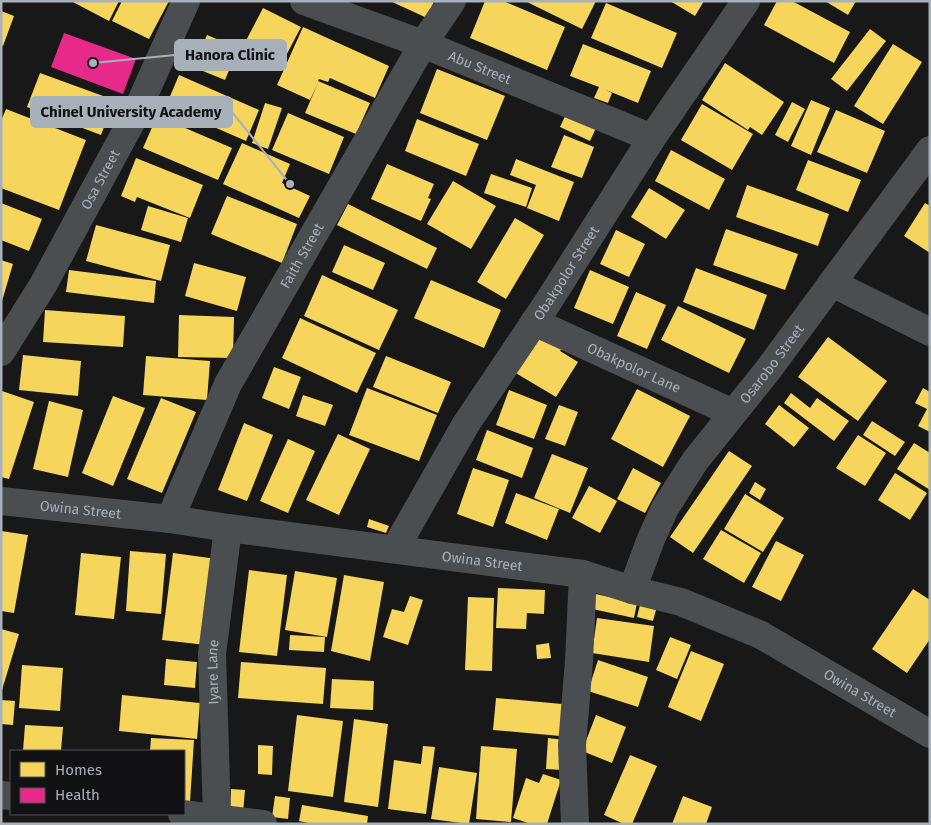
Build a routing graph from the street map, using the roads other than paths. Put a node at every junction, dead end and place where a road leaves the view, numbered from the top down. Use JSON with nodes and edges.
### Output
{"nodes":[{"id":1,"x":186,"y":1,"type":"edge"},
{"id":2,"x":304,"y":1,"type":"edge"},
{"id":3,"x":452,"y":1,"type":"edge"},
{"id":4,"x":746,"y":1,"type":"edge"},
{"id":5,"x":423,"y":44,"type":"junction"},
{"id":6,"x":652,"y":138,"type":"junction"},
{"id":7,"x":930,"y":150,"type":"edge"},
{"id":8,"x":832,"y":283,"type":"junction"},
{"id":9,"x":534,"y":322,"type":"junction"},
{"id":10,"x":930,"y":332,"type":"edge"},
{"id":11,"x":1,"y":352,"type":"edge"},
{"id":12,"x":733,"y":413,"type":"junction"},
{"id":13,"x":1,"y":501,"type":"edge"},
{"id":14,"x":170,"y":519,"type":"junction"},
{"id":15,"x":228,"y":528,"type":"junction"},
{"id":16,"x":395,"y":549,"type":"junction"},
{"id":17,"x":583,"y":574,"type":"junction"},
{"id":18,"x":632,"y":590,"type":"junction"},
{"id":19,"x":930,"y":734,"type":"edge"},
{"id":20,"x":185,"y":814,"type":"edge"},
{"id":21,"x":217,"y":817,"type":"junction"},
{"id":22,"x":263,"y":824,"type":"edge"},
{"id":23,"x":575,"y":824,"type":"edge"}],
"edges":[{"from":1,"to":11,"type":"street","name":"Osa Street"},
{"from":2,"to":5,"type":"street","name":"Abu Street"},
{"from":3,"to":5,"type":"street","name":"Faith Street"},
{"from":4,"to":6,"type":"street","name":"Obakpolor Street"},
{"from":5,"to":6,"type":"street","name":"Abu Street"},
{"from":5,"to":14,"type":"street","name":"Faith Street"},
{"from":6,"to":9,"type":"street","name":"Obakpolor Street"},
{"from":7,"to":8,"type":"street","name":"Osarobo Street"},
{"from":8,"to":10,"type":"street"},
{"from":8,"to":12,"type":"street","name":"Osarobo Street"},
{"from":9,"to":12,"type":"street","name":"Obakpolor Lane"},
{"from":9,"to":16,"type":"street","name":"Obakpolor Street"},
{"from":12,"to":18,"type":"street","name":"Osarobo Street"},
{"from":13,"to":14,"type":"street","name":"Owina Street"},
{"from":14,"to":15,"type":"street","name":"Owina Street"},
{"from":15,"to":16,"type":"street","name":"Owina Street"},
{"from":15,"to":21,"type":"street","name":"Iyare Lane"},
{"from":16,"to":17,"type":"street","name":"Owina Street"},
{"from":17,"to":18,"type":"street","name":"Owina Street"},
{"from":17,"to":23,"type":"street"},
{"from":18,"to":19,"type":"street","name":"Owina Street"},
{"from":20,"to":21,"type":"street"},
{"from":21,"to":22,"type":"street"}]}
